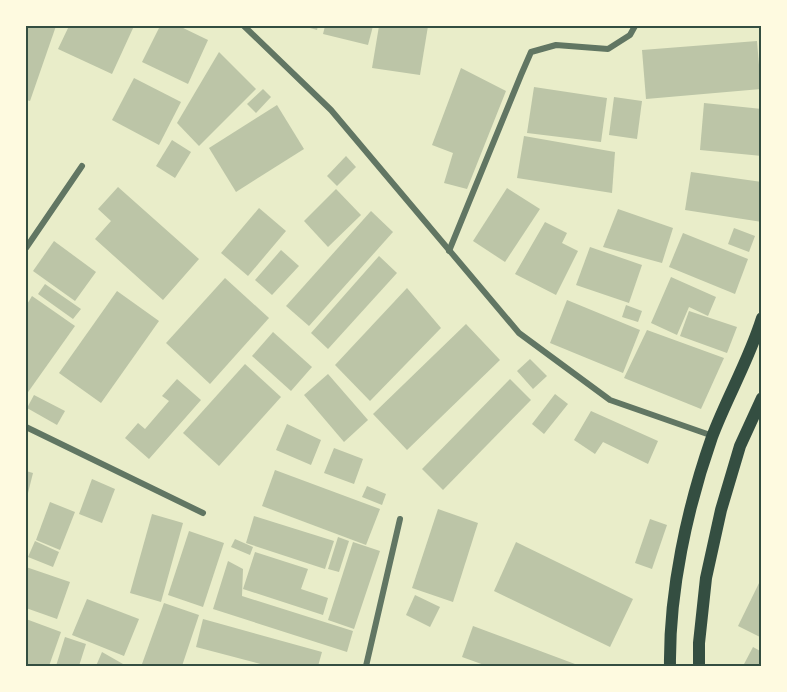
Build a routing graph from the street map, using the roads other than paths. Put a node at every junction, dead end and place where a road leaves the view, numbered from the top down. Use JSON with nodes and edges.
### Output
{"nodes":[{"id":1,"x":244,"y":26,"type":"edge"},
{"id":2,"x":635,"y":26,"type":"edge"},
{"id":3,"x":82,"y":166,"type":"dead end"},
{"id":4,"x":26,"y":248,"type":"edge"},
{"id":5,"x":449,"y":251,"type":"junction"},
{"id":6,"x":762,"y":318,"type":"edge"},
{"id":7,"x":762,"y":398,"type":"edge"},
{"id":8,"x":26,"y":427,"type":"edge"},
{"id":9,"x":712,"y":436,"type":"junction"},
{"id":10,"x":203,"y":513,"type":"dead end"},
{"id":11,"x":400,"y":519,"type":"dead end"},
{"id":12,"x":366,"y":666,"type":"edge"},
{"id":13,"x":670,"y":666,"type":"edge"},
{"id":14,"x":699,"y":666,"type":"edge"}],
"edges":[{"from":1,"to":5,"type":"street"},
{"from":2,"to":5,"type":"street"},
{"from":3,"to":4,"type":"street"},
{"from":5,"to":9,"type":"street"},
{"from":6,"to":9,"type":"main road"},
{"from":7,"to":14,"type":"main road"},
{"from":8,"to":10,"type":"street"},
{"from":9,"to":13,"type":"main road"},
{"from":11,"to":12,"type":"street"}]}
